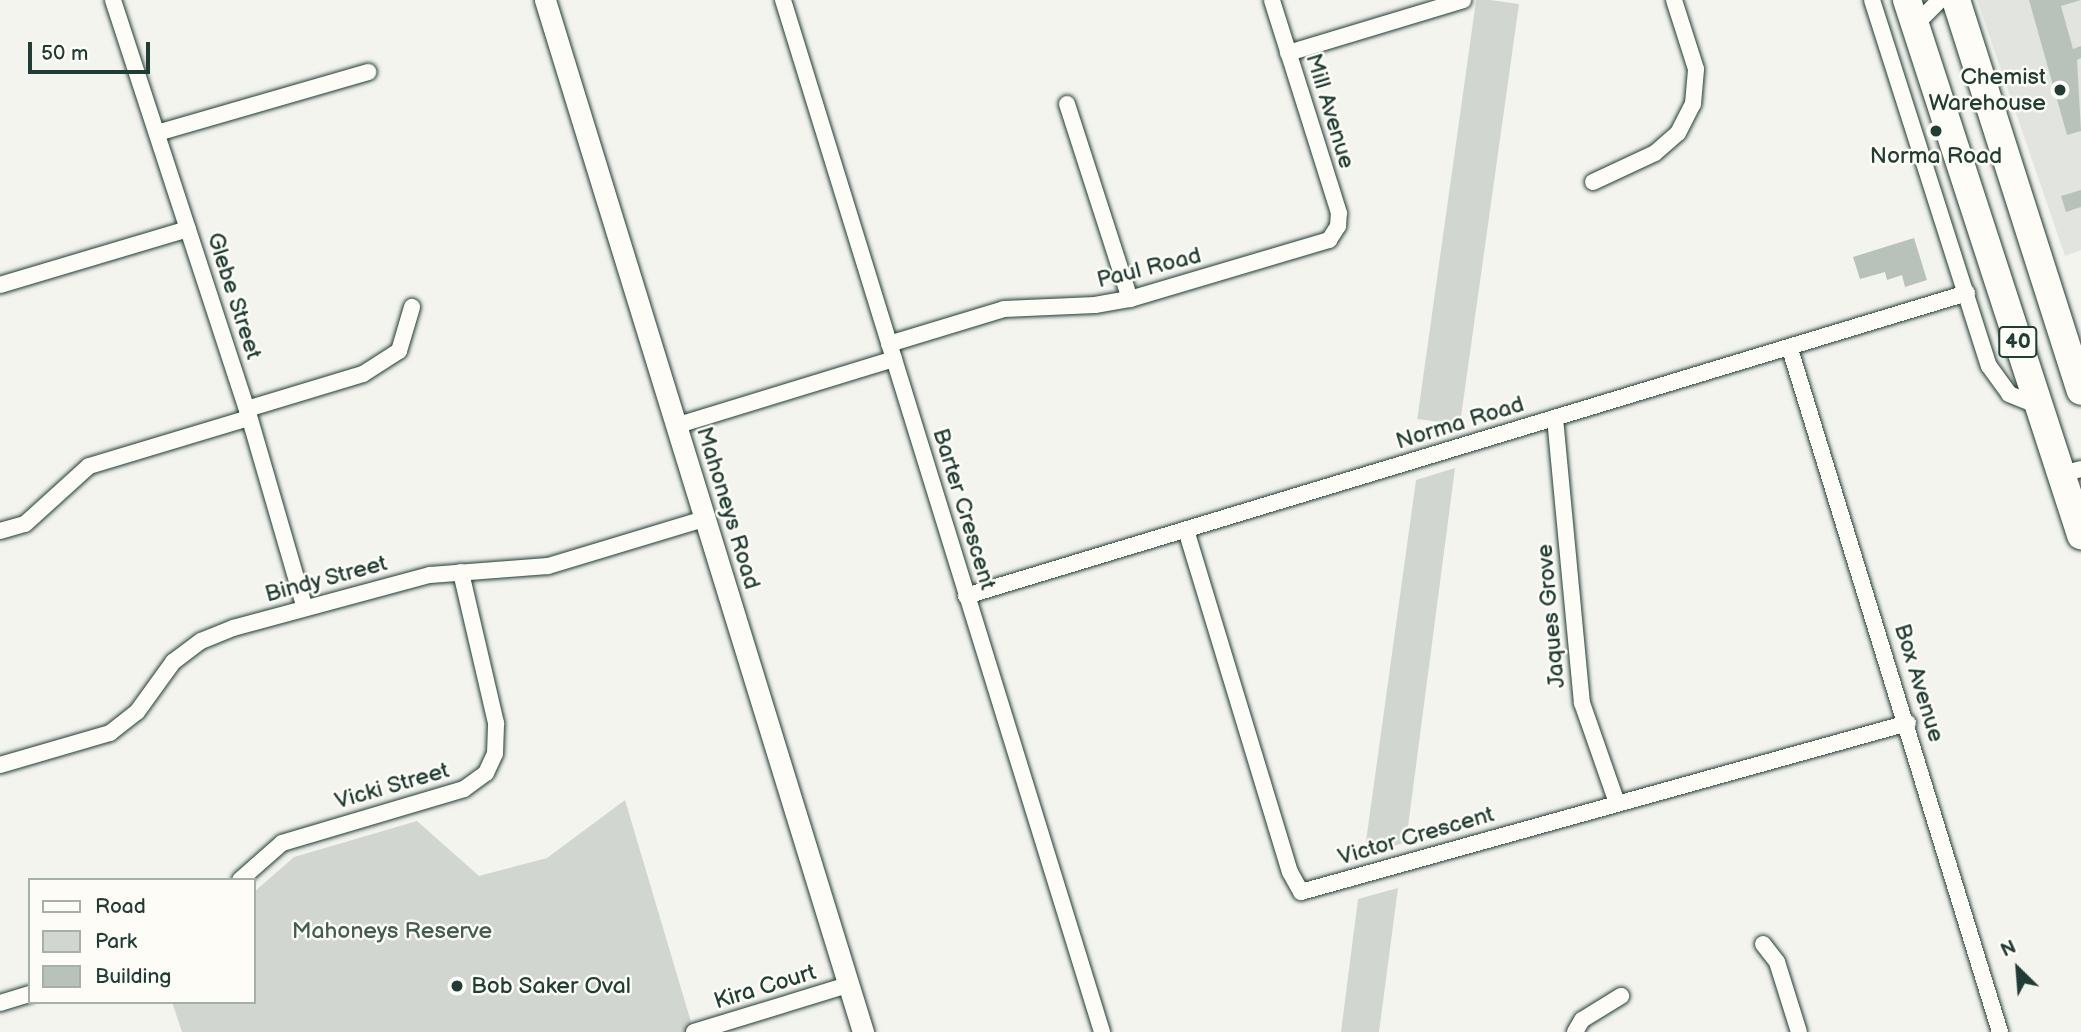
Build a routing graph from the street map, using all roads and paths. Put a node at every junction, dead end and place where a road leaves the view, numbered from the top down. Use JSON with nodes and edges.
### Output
{"nodes":[{"id":1,"x":113,"y":0,"type":"edge"},
{"id":2,"x":545,"y":0,"type":"edge"},
{"id":3,"x":783,"y":0,"type":"edge"},
{"id":4,"x":1272,"y":0,"type":"edge"},
{"id":5,"x":1463,"y":0,"type":"edge"},
{"id":6,"x":1674,"y":0,"type":"edge"},
{"id":7,"x":1940,"y":0,"type":"edge"},
{"id":8,"x":1956,"y":0,"type":"edge"},
{"id":9,"x":1878,"y":2,"type":"edge"},
{"id":10,"x":1912,"y":12,"type":"edge"},
{"id":11,"x":1288,"y":53,"type":"junction"},
{"id":12,"x":368,"y":72,"type":"dead end"},
{"id":13,"x":1067,"y":104,"type":"dead end"},
{"id":14,"x":157,"y":133,"type":"junction"},
{"id":15,"x":1593,"y":182,"type":"dead end"},
{"id":16,"x":188,"y":229,"type":"junction"},
{"id":17,"x":1334,"y":235,"type":"joint"},
{"id":18,"x":0,"y":285,"type":"edge"},
{"id":19,"x":1967,"y":293,"type":"junction"},
{"id":20,"x":1130,"y":299,"type":"junction"},
{"id":21,"x":412,"y":307,"type":"dead end"},
{"id":22,"x":1790,"y":349,"type":"junction"},
{"id":23,"x":891,"y":351,"type":"junction"},
{"id":24,"x":2081,"y":391,"type":"edge"},
{"id":25,"x":2039,"y":406,"type":"junction"},
{"id":26,"x":248,"y":414,"type":"junction"},
{"id":27,"x":1555,"y":418,"type":"junction"},
{"id":28,"x":675,"y":426,"type":"junction"},
{"id":29,"x":2071,"y":472,"type":"edge"},
{"id":30,"x":704,"y":519,"type":"junction"},
{"id":31,"x":1186,"y":530,"type":"junction"},
{"id":32,"x":0,"y":531,"type":"edge"},
{"id":33,"x":2081,"y":535,"type":"edge"},
{"id":34,"x":461,"y":572,"type":"junction"},
{"id":35,"x":966,"y":596,"type":"junction"},
{"id":36,"x":305,"y":608,"type":"junction"},
{"id":37,"x":1908,"y":723,"type":"junction"},
{"id":38,"x":0,"y":765,"type":"edge"},
{"id":39,"x":1617,"y":803,"type":"junction"},
{"id":40,"x":242,"y":878,"type":"edge"},
{"id":41,"x":1763,"y":944,"type":"dead end"},
{"id":42,"x":848,"y":985,"type":"junction"},
{"id":43,"x":28,"y":995,"type":"edge"},
{"id":44,"x":1621,"y":996,"type":"dead end"},
{"id":45,"x":0,"y":1003,"type":"edge"},
{"id":46,"x":694,"y":1032,"type":"edge"},
{"id":47,"x":863,"y":1032,"type":"edge"},
{"id":48,"x":1101,"y":1032,"type":"edge"},
{"id":49,"x":1575,"y":1032,"type":"edge"},
{"id":50,"x":1799,"y":1032,"type":"edge"},
{"id":51,"x":2000,"y":1032,"type":"edge"}],
"edges":[{"from":1,"to":14,"type":"street","name":"Glebe Street"},
{"from":2,"to":28,"type":"main road","name":"Mahoneys Road"},
{"from":3,"to":23,"type":"street","name":"Barter Crescent"},
{"from":4,"to":11,"type":"street","name":"Mill Avenue"},
{"from":5,"to":11,"type":"street"},
{"from":6,"to":15,"type":"street"},
{"from":7,"to":10,"type":"street"},
{"from":8,"to":24,"type":"highway","number":"40"},
{"from":9,"to":19,"type":"street"},
{"from":10,"to":25,"type":"highway","number":"40"},
{"from":11,"to":17,"type":"street","name":"Mill Avenue"},
{"from":12,"to":14,"type":"street"},
{"from":13,"to":20,"type":"street"},
{"from":14,"to":16,"type":"street","name":"Glebe Street"},
{"from":16,"to":18,"type":"street"},
{"from":16,"to":26,"type":"street","name":"Glebe Street"},
{"from":17,"to":20,"type":"street","name":"Paul Road"},
{"from":19,"to":22,"type":"street","name":"Norma Road"},
{"from":19,"to":25,"type":"street"},
{"from":20,"to":23,"type":"street","name":"Paul Road"},
{"from":21,"to":26,"type":"street"},
{"from":22,"to":27,"type":"street","name":"Norma Road"},
{"from":22,"to":37,"type":"street","name":"Box Avenue"},
{"from":23,"to":28,"type":"street","name":"Paul Road"},
{"from":23,"to":35,"type":"street","name":"Barter Crescent"},
{"from":25,"to":29,"type":"highway","number":"40"},
{"from":26,"to":32,"type":"street"},
{"from":26,"to":36,"type":"street","name":"Glebe Street"},
{"from":27,"to":31,"type":"street","name":"Norma Road"},
{"from":27,"to":39,"type":"street","name":"Jaques Grove"},
{"from":28,"to":30,"type":"main road","name":"Mahoneys Road"},
{"from":29,"to":33,"type":"highway","number":"40"},
{"from":30,"to":34,"type":"street","name":"Bindy Street"},
{"from":30,"to":42,"type":"main road","name":"Mahoneys Road"},
{"from":31,"to":35,"type":"street","name":"Norma Road"},
{"from":31,"to":39,"type":"street","name":"Victor Crescent"},
{"from":34,"to":36,"type":"street","name":"Bindy Street"},
{"from":34,"to":40,"type":"street","name":"Vicki Street"},
{"from":35,"to":48,"type":"street","name":"Barter Crescent"},
{"from":36,"to":38,"type":"street","name":"Bindy Street"},
{"from":37,"to":39,"type":"street","name":"Victor Crescent"},
{"from":37,"to":51,"type":"street","name":"Box Avenue"},
{"from":41,"to":50,"type":"street"},
{"from":42,"to":46,"type":"street","name":"Kira Court"},
{"from":42,"to":47,"type":"main road","name":"Mahoneys Road"},
{"from":43,"to":45,"type":"street"},
{"from":44,"to":49,"type":"street"}]}
